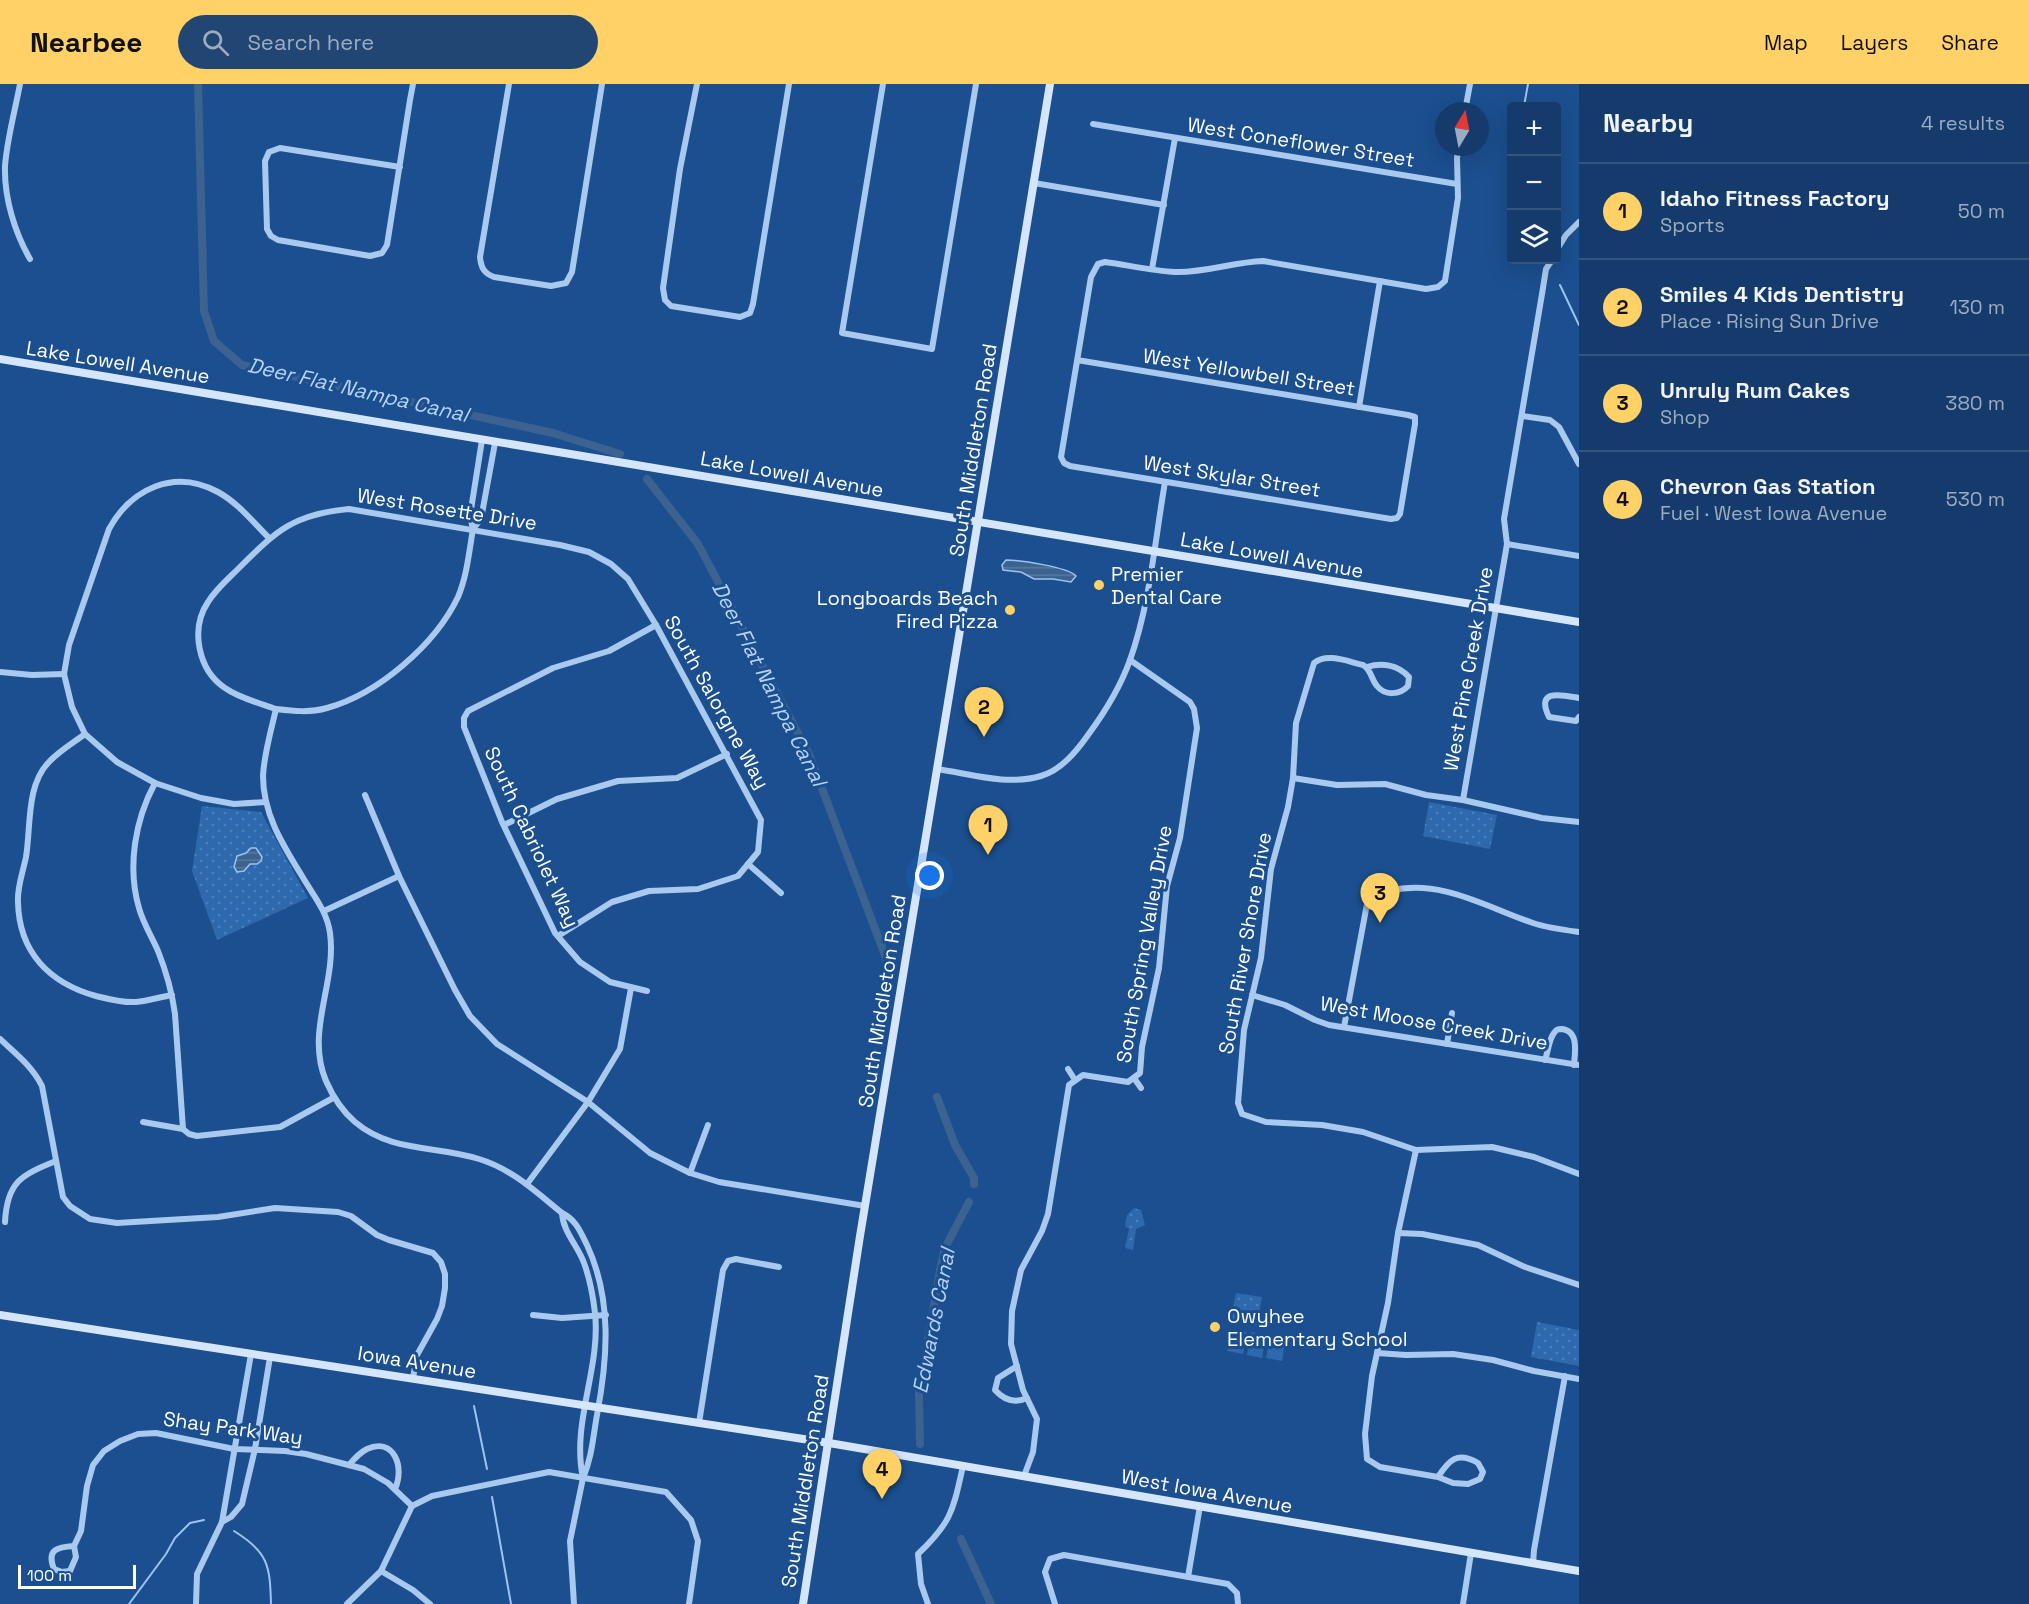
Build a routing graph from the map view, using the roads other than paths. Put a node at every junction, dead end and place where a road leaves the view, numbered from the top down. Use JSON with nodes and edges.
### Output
{"nodes":[{"id":1,"x":20,"y":84,"type":"edge"},
{"id":2,"x":413,"y":84,"type":"edge"},
{"id":3,"x":509,"y":84,"type":"edge"},
{"id":4,"x":602,"y":84,"type":"edge"},
{"id":5,"x":697,"y":84,"type":"edge"},
{"id":6,"x":789,"y":84,"type":"edge"},
{"id":7,"x":883,"y":84,"type":"edge"},
{"id":8,"x":976,"y":84,"type":"edge"},
{"id":9,"x":1050,"y":84,"type":"edge"},
{"id":10,"x":1470,"y":84,"type":"edge"},
{"id":11,"x":1467,"y":102,"type":"edge"},
{"id":12,"x":1094,"y":124,"type":"dead end"},
{"id":13,"x":1175,"y":138,"type":"junction"},
{"id":14,"x":1459,"y":156,"type":"edge"},
{"id":15,"x":400,"y":167,"type":"junction"},
{"id":16,"x":1034,"y":183,"type":"junction"},
{"id":17,"x":1457,"y":184,"type":"junction"},
{"id":18,"x":1164,"y":205,"type":"junction"},
{"id":19,"x":1579,"y":222,"type":"edge"},
{"id":20,"x":1561,"y":244,"type":"edge"},
{"id":21,"x":30,"y":259,"type":"dead end"},
{"id":22,"x":1549,"y":264,"type":"edge"},
{"id":23,"x":1152,"y":269,"type":"junction"},
{"id":24,"x":1380,"y":281,"type":"junction"},
{"id":25,"x":0,"y":359,"type":"edge"},
{"id":26,"x":1077,"y":360,"type":"junction"},
{"id":27,"x":1359,"y":407,"type":"junction"},
{"id":28,"x":1522,"y":416,"type":"junction"},
{"id":29,"x":482,"y":440,"type":"junction"},
{"id":30,"x":495,"y":443,"type":"junction"},
{"id":31,"x":1579,"y":464,"type":"edge"},
{"id":32,"x":1166,"y":482,"type":"junction"},
{"id":33,"x":1397,"y":518,"type":"joint"},
{"id":34,"x":978,"y":522,"type":"junction"},
{"id":35,"x":472,"y":529,"type":"junction"},
{"id":36,"x":269,"y":538,"type":"junction"},
{"id":37,"x":1507,"y":544,"type":"junction"},
{"id":38,"x":1153,"y":551,"type":"junction"},
{"id":39,"x":1579,"y":556,"type":"edge"},
{"id":40,"x":611,"y":564,"type":"joint"},
{"id":41,"x":1496,"y":609,"type":"junction"},
{"id":42,"x":1579,"y":622,"type":"edge"},
{"id":43,"x":656,"y":625,"type":"junction"},
{"id":44,"x":1130,"y":660,"type":"junction"},
{"id":45,"x":1367,"y":667,"type":"junction"},
{"id":46,"x":0,"y":672,"type":"edge"},
{"id":47,"x":64,"y":675,"type":"junction"},
{"id":48,"x":1579,"y":698,"type":"edge"},
{"id":49,"x":276,"y":709,"type":"junction"},
{"id":50,"x":1579,"y":717,"type":"edge"},
{"id":51,"x":85,"y":734,"type":"junction"},
{"id":52,"x":727,"y":754,"type":"junction"},
{"id":53,"x":937,"y":769,"type":"junction"},
{"id":54,"x":1293,"y":778,"type":"junction"},
{"id":55,"x":155,"y":783,"type":"junction"},
{"id":56,"x":365,"y":795,"type":"dead end"},
{"id":57,"x":1463,"y":800,"type":"junction"},
{"id":58,"x":266,"y":802,"type":"junction"},
{"id":59,"x":1579,"y":822,"type":"edge"},
{"id":60,"x":504,"y":825,"type":"junction"},
{"id":61,"x":748,"y":864,"type":"junction"},
{"id":62,"x":399,"y":876,"type":"junction"},
{"id":63,"x":781,"y":893,"type":"dead end"},
{"id":64,"x":324,"y":911,"type":"junction"},
{"id":65,"x":1579,"y":932,"type":"edge"},
{"id":66,"x":558,"y":936,"type":"junction"},
{"id":67,"x":631,"y":988,"type":"junction"},
{"id":68,"x":647,"y":991,"type":"dead end"},
{"id":69,"x":172,"y":995,"type":"junction"},
{"id":70,"x":1252,"y":995,"type":"junction"},
{"id":71,"x":1452,"y":1013,"type":"dead end"},
{"id":72,"x":1344,"y":1027,"type":"junction"},
{"id":73,"x":0,"y":1040,"type":"edge"},
{"id":74,"x":1447,"y":1044,"type":"junction"},
{"id":75,"x":1545,"y":1060,"type":"junction"},
{"id":76,"x":1576,"y":1065,"type":"edge"},
{"id":77,"x":1068,"y":1069,"type":"dead end"},
{"id":78,"x":1134,"y":1078,"type":"junction"},
{"id":79,"x":1075,"y":1080,"type":"junction"},
{"id":80,"x":1141,"y":1088,"type":"dead end"},
{"id":81,"x":333,"y":1098,"type":"junction"},
{"id":82,"x":588,"y":1101,"type":"junction"},
{"id":83,"x":143,"y":1122,"type":"dead end"},
{"id":84,"x":708,"y":1125,"type":"dead end"},
{"id":85,"x":183,"y":1129,"type":"junction"},
{"id":86,"x":1416,"y":1150,"type":"junction"},
{"id":87,"x":56,"y":1161,"type":"junction"},
{"id":88,"x":690,"y":1173,"type":"junction"},
{"id":89,"x":1579,"y":1174,"type":"edge"},
{"id":90,"x":527,"y":1184,"type":"junction"},
{"id":91,"x":865,"y":1206,"type":"junction"},
{"id":92,"x":562,"y":1213,"type":"junction"},
{"id":93,"x":5,"y":1222,"type":"dead end"},
{"id":94,"x":1398,"y":1233,"type":"junction"},
{"id":95,"x":594,"y":1261,"type":"junction"},
{"id":96,"x":585,"y":1264,"type":"junction"},
{"id":97,"x":779,"y":1267,"type":"dead end"},
{"id":98,"x":1579,"y":1285,"type":"edge"},
{"id":99,"x":0,"y":1315,"type":"edge"},
{"id":100,"x":533,"y":1315,"type":"dead end"},
{"id":101,"x":606,"y":1315,"type":"junction"},
{"id":102,"x":595,"y":1316,"type":"junction"},
{"id":103,"x":1377,"y":1353,"type":"junction"},
{"id":104,"x":251,"y":1354,"type":"junction"},
{"id":105,"x":270,"y":1357,"type":"junction"},
{"id":106,"x":1017,"y":1366,"type":"junction"},
{"id":107,"x":1565,"y":1376,"type":"junction"},
{"id":108,"x":413,"y":1378,"type":"junction"},
{"id":109,"x":1579,"y":1379,"type":"edge"},
{"id":110,"x":1027,"y":1398,"type":"junction"},
{"id":111,"x":585,"y":1404,"type":"junction"},
{"id":112,"x":599,"y":1407,"type":"junction"},
{"id":113,"x":699,"y":1423,"type":"junction"},
{"id":114,"x":829,"y":1443,"type":"junction"},
{"id":115,"x":234,"y":1449,"type":"junction"},
{"id":116,"x":255,"y":1449,"type":"junction"},
{"id":117,"x":349,"y":1465,"type":"junction"},
{"id":118,"x":963,"y":1466,"type":"junction"},
{"id":119,"x":1024,"y":1476,"type":"junction"},
{"id":120,"x":1438,"y":1477,"type":"junction"},
{"id":121,"x":582,"y":1478,"type":"junction"},
{"id":122,"x":395,"y":1490,"type":"junction"},
{"id":123,"x":412,"y":1506,"type":"junction"},
{"id":124,"x":1200,"y":1506,"type":"junction"},
{"id":125,"x":222,"y":1522,"type":"junction"},
{"id":126,"x":74,"y":1546,"type":"junction"},
{"id":127,"x":1471,"y":1553,"type":"junction"},
{"id":128,"x":1533,"y":1563,"type":"junction"},
{"id":129,"x":381,"y":1571,"type":"junction"},
{"id":130,"x":1579,"y":1571,"type":"edge"},
{"id":131,"x":1188,"y":1577,"type":"junction"},
{"id":132,"x":196,"y":1604,"type":"edge"},
{"id":133,"x":347,"y":1604,"type":"edge"},
{"id":134,"x":430,"y":1604,"type":"edge"},
{"id":135,"x":573,"y":1604,"type":"edge"},
{"id":136,"x":689,"y":1604,"type":"edge"},
{"id":137,"x":803,"y":1604,"type":"edge"},
{"id":138,"x":928,"y":1604,"type":"edge"},
{"id":139,"x":1055,"y":1604,"type":"edge"},
{"id":140,"x":1238,"y":1604,"type":"edge"},
{"id":141,"x":1463,"y":1604,"type":"edge"}],
"edges":[{"from":1,"to":21,"type":"street"},
{"from":2,"to":15,"type":"street"},
{"from":3,"to":4,"type":"street"},
{"from":5,"to":6,"type":"street"},
{"from":7,"to":8,"type":"street"},
{"from":9,"to":16,"type":"street","name":"South Middleton Road"},
{"from":10,"to":11,"type":"street"},
{"from":12,"to":13,"type":"street","name":"West Coneflower Street"},
{"from":13,"to":17,"type":"street","name":"West Coneflower Street"},
{"from":13,"to":18,"type":"street"},
{"from":14,"to":17,"type":"street"},
{"from":15,"to":15,"type":"street"},
{"from":16,"to":18,"type":"street"},
{"from":16,"to":34,"type":"street","name":"South Middleton Road"},
{"from":17,"to":24,"type":"street"},
{"from":18,"to":23,"type":"street"},
{"from":19,"to":20,"type":"street"},
{"from":22,"to":28,"type":"street","name":"West Pine Creek Drive"},
{"from":23,"to":24,"type":"street"},
{"from":23,"to":26,"type":"street"},
{"from":24,"to":27,"type":"street"},
{"from":25,"to":29,"type":"street","name":"Lake Lowell Avenue"},
{"from":26,"to":27,"type":"street","name":"West Yellowbell Street"},
{"from":26,"to":32,"type":"street","name":"West Skylar Street"},
{"from":27,"to":33,"type":"street","name":"West Yellowbell Street"},
{"from":28,"to":31,"type":"street"},
{"from":28,"to":37,"type":"street","name":"West Pine Creek Drive"},
{"from":29,"to":30,"type":"street","name":"Lake Lowell Avenue"},
{"from":29,"to":35,"type":"street"},
{"from":30,"to":34,"type":"street","name":"Lake Lowell Avenue"},
{"from":30,"to":35,"type":"street"},
{"from":32,"to":33,"type":"street","name":"West Skylar Street"},
{"from":32,"to":38,"type":"street"},
{"from":34,"to":38,"type":"street","name":"Lake Lowell Avenue"},
{"from":34,"to":53,"type":"street","name":"South Middleton Road"},
{"from":35,"to":36,"type":"street","name":"West Rosette Drive"},
{"from":35,"to":40,"type":"street","name":"West Rosette Drive"},
{"from":35,"to":49,"type":"street","name":"West Rosette Drive"},
{"from":36,"to":47,"type":"street"},
{"from":36,"to":49,"type":"street","name":"West Rosette Drive"},
{"from":37,"to":39,"type":"street","name":"West Pine Creek Drive"},
{"from":37,"to":41,"type":"street","name":"West Pine Creek Drive"},
{"from":38,"to":41,"type":"street","name":"Lake Lowell Avenue"},
{"from":38,"to":44,"type":"street"},
{"from":40,"to":43,"type":"street","name":"South Salorgne Way"},
{"from":41,"to":42,"type":"street","name":"Lake Lowell Avenue"},
{"from":41,"to":57,"type":"street","name":"West Pine Creek Drive"},
{"from":43,"to":52,"type":"street","name":"South Salorgne Way"},
{"from":43,"to":60,"type":"street","name":"South Cabriolet Way"},
{"from":44,"to":53,"type":"street"},
{"from":44,"to":78,"type":"street","name":"South Spring Valley Drive"},
{"from":45,"to":45,"type":"street"},
{"from":45,"to":54,"type":"street","name":"South River Shore Drive"},
{"from":46,"to":47,"type":"street"},
{"from":47,"to":51,"type":"street"},
{"from":48,"to":50,"type":"street"},
{"from":49,"to":58,"type":"street"},
{"from":51,"to":55,"type":"street"},
{"from":51,"to":69,"type":"street"},
{"from":52,"to":60,"type":"street"},
{"from":52,"to":61,"type":"street","name":"South Salorgne Way"},
{"from":53,"to":91,"type":"street","name":"South Middleton Road"},
{"from":54,"to":57,"type":"street"},
{"from":54,"to":70,"type":"street","name":"South River Shore Drive"},
{"from":55,"to":58,"type":"street"},
{"from":55,"to":69,"type":"street"},
{"from":56,"to":62,"type":"street"},
{"from":57,"to":59,"type":"street"},
{"from":58,"to":64,"type":"street"},
{"from":60,"to":66,"type":"street","name":"South Cabriolet Way"},
{"from":61,"to":63,"type":"street"},
{"from":61,"to":66,"type":"street"},
{"from":62,"to":64,"type":"street"},
{"from":62,"to":82,"type":"street"},
{"from":64,"to":81,"type":"street"},
{"from":65,"to":72,"type":"street"},
{"from":66,"to":67,"type":"street","name":"South Cabriolet Way"},
{"from":67,"to":68,"type":"street","name":"South Cabriolet Way"},
{"from":67,"to":82,"type":"street"},
{"from":69,"to":85,"type":"street"},
{"from":70,"to":72,"type":"street","name":"West Moose Creek Drive"},
{"from":70,"to":86,"type":"street","name":"South River Shore Drive"},
{"from":71,"to":74,"type":"street"},
{"from":72,"to":74,"type":"street","name":"West Moose Creek Drive"},
{"from":73,"to":87,"type":"street"},
{"from":74,"to":75,"type":"street","name":"West Moose Creek Drive"},
{"from":75,"to":76,"type":"street","name":"West Moose Creek Drive"},
{"from":75,"to":76,"type":"street"},
{"from":77,"to":79,"type":"street"},
{"from":78,"to":79,"type":"street","name":"South Spring Valley Drive"},
{"from":78,"to":80,"type":"street"},
{"from":79,"to":106,"type":"street"},
{"from":81,"to":85,"type":"street"},
{"from":81,"to":90,"type":"street"},
{"from":82,"to":88,"type":"street"},
{"from":82,"to":90,"type":"street"},
{"from":83,"to":85,"type":"street"},
{"from":84,"to":88,"type":"street"},
{"from":86,"to":89,"type":"street"},
{"from":86,"to":94,"type":"street"},
{"from":87,"to":93,"type":"street"},
{"from":87,"to":108,"type":"street"},
{"from":88,"to":91,"type":"street"},
{"from":90,"to":92,"type":"street"},
{"from":91,"to":114,"type":"street","name":"South Middleton Road"},
{"from":92,"to":95,"type":"street"},
{"from":92,"to":96,"type":"street"},
{"from":94,"to":98,"type":"street"},
{"from":94,"to":103,"type":"street"},
{"from":95,"to":96,"type":"street"},
{"from":95,"to":101,"type":"street"},
{"from":96,"to":102,"type":"street"},
{"from":97,"to":113,"type":"street"},
{"from":99,"to":104,"type":"street","name":"Iowa Avenue"},
{"from":100,"to":102,"type":"street"},
{"from":101,"to":102,"type":"street"},
{"from":101,"to":112,"type":"street"},
{"from":102,"to":111,"type":"street"},
{"from":103,"to":107,"type":"street"},
{"from":103,"to":120,"type":"street"},
{"from":104,"to":105,"type":"street","name":"Iowa Avenue"},
{"from":104,"to":115,"type":"street"},
{"from":105,"to":108,"type":"street","name":"Iowa Avenue"},
{"from":105,"to":116,"type":"street"},
{"from":106,"to":110,"type":"street"},
{"from":106,"to":110,"type":"street"},
{"from":107,"to":109,"type":"street"},
{"from":107,"to":128,"type":"street"},
{"from":108,"to":111,"type":"street","name":"Iowa Avenue"},
{"from":110,"to":119,"type":"street"},
{"from":111,"to":112,"type":"street","name":"Iowa Avenue"},
{"from":111,"to":121,"type":"street"},
{"from":112,"to":113,"type":"street","name":"Iowa Avenue"},
{"from":112,"to":121,"type":"street"},
{"from":113,"to":114,"type":"street","name":"Iowa Avenue"},
{"from":114,"to":118,"type":"street","name":"West Iowa Avenue"},
{"from":114,"to":137,"type":"street","name":"South Middleton Road"},
{"from":115,"to":116,"type":"street","name":"Shay Park Way"},
{"from":115,"to":125,"type":"street"},
{"from":115,"to":126,"type":"street","name":"Shay Park Way"},
{"from":116,"to":117,"type":"street","name":"Shay Park Way"},
{"from":116,"to":125,"type":"street"},
{"from":117,"to":122,"type":"street","name":"Shay Park Way"},
{"from":117,"to":122,"type":"street"},
{"from":118,"to":119,"type":"street","name":"West Iowa Avenue"},
{"from":118,"to":138,"type":"street"},
{"from":119,"to":124,"type":"street","name":"West Iowa Avenue"},
{"from":120,"to":120,"type":"street"},
{"from":121,"to":123,"type":"street"},
{"from":121,"to":135,"type":"street"},
{"from":121,"to":136,"type":"street"},
{"from":122,"to":123,"type":"street","name":"Shay Park Way"},
{"from":123,"to":129,"type":"street"},
{"from":124,"to":127,"type":"street","name":"West Iowa Avenue"},
{"from":124,"to":131,"type":"street"},
{"from":125,"to":132,"type":"street"},
{"from":126,"to":126,"type":"street"},
{"from":127,"to":128,"type":"street","name":"West Iowa Avenue"},
{"from":127,"to":141,"type":"street"},
{"from":128,"to":130,"type":"street","name":"West Iowa Avenue"},
{"from":129,"to":133,"type":"street"},
{"from":129,"to":134,"type":"street"},
{"from":131,"to":139,"type":"street"},
{"from":131,"to":140,"type":"street"}]}
